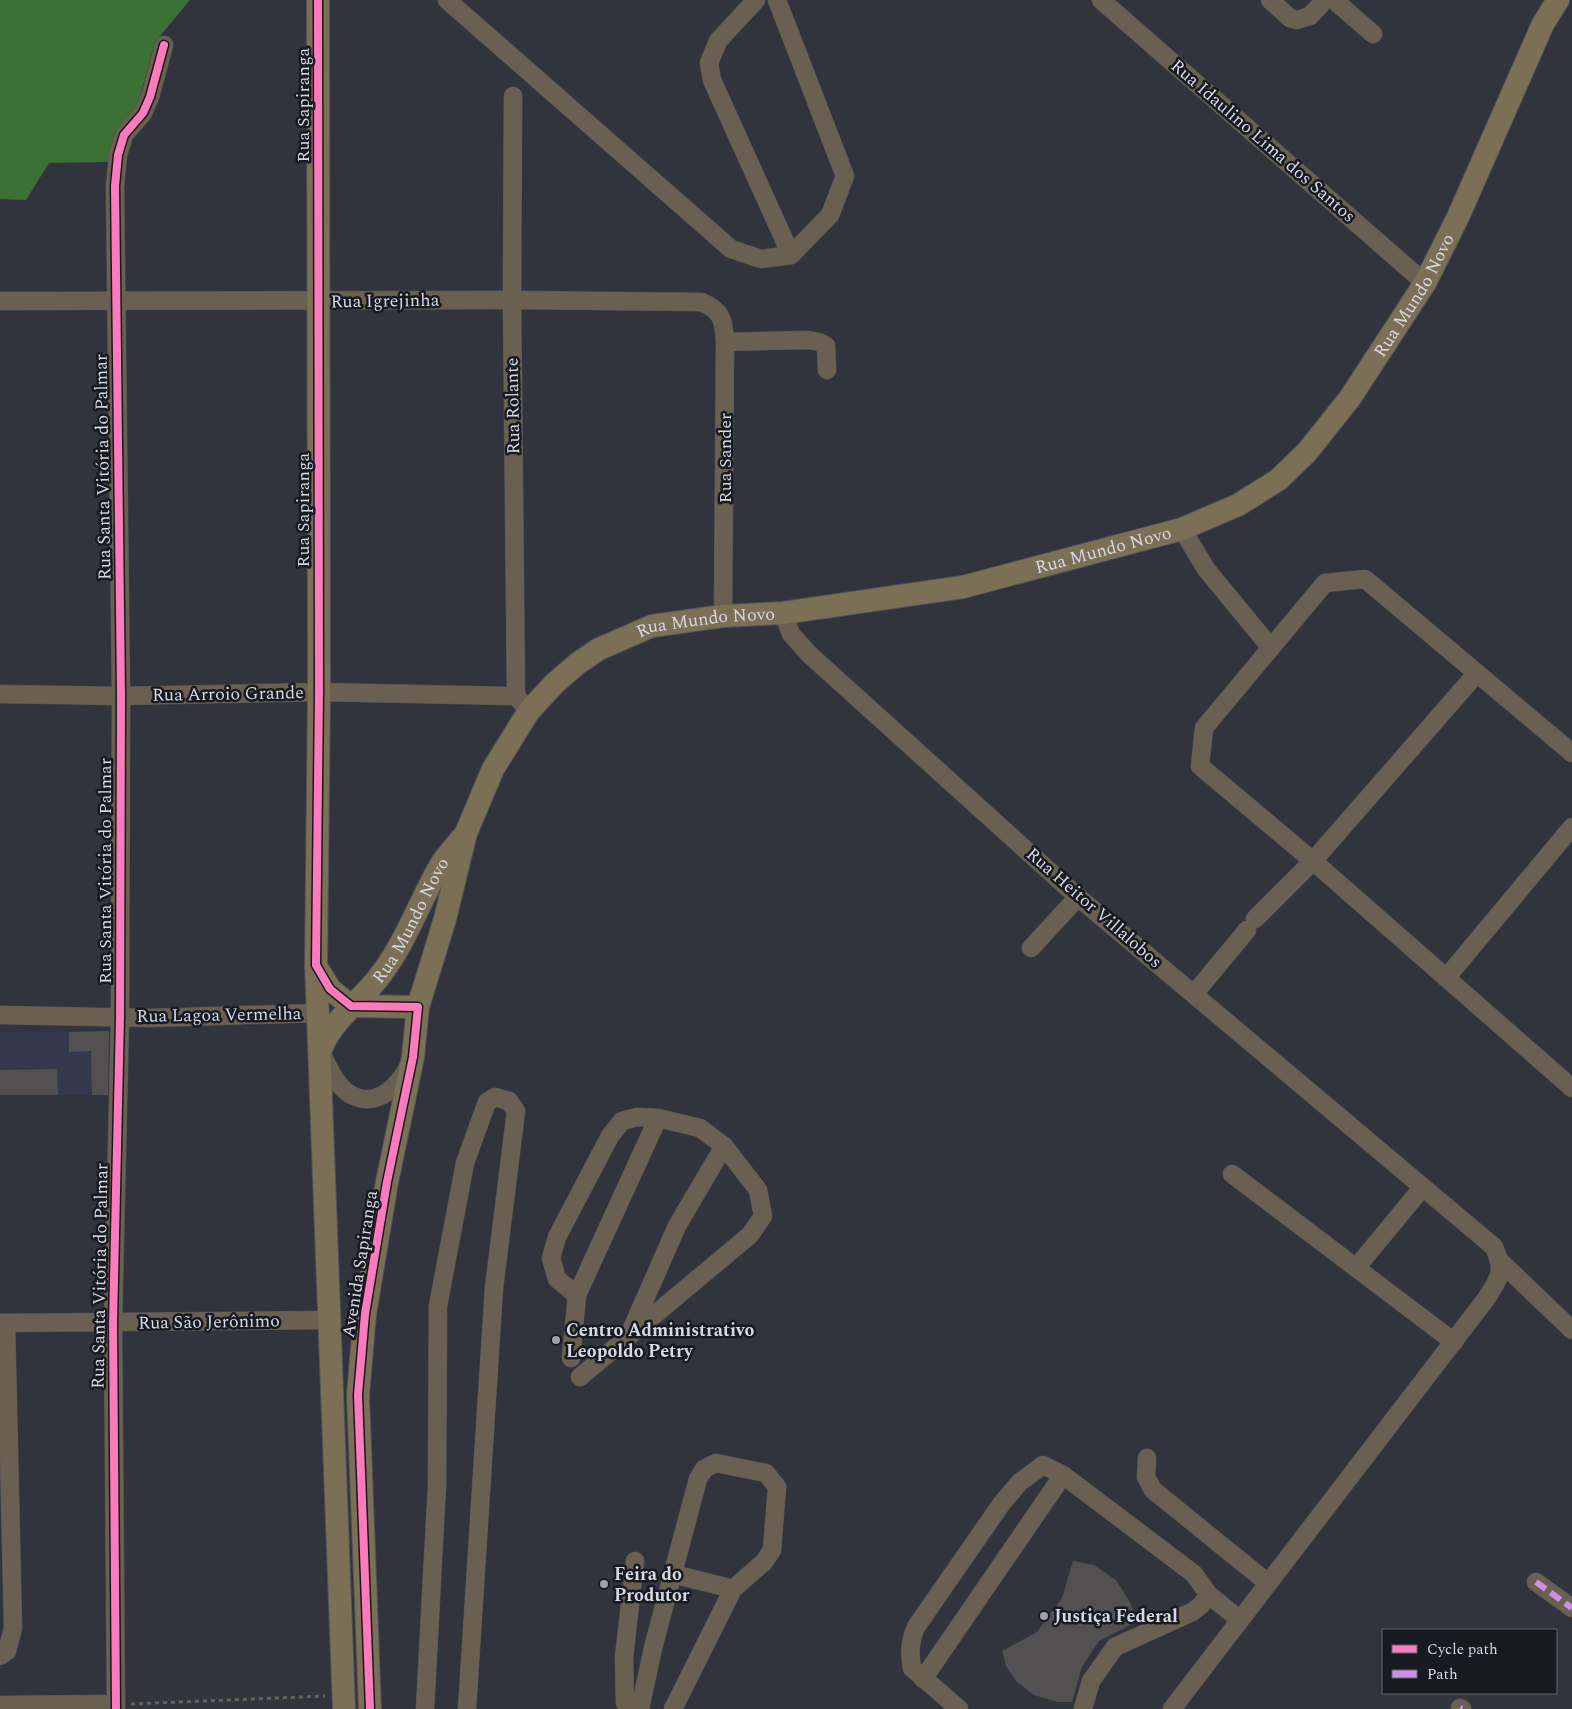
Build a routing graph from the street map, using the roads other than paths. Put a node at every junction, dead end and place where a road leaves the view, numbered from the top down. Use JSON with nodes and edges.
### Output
{"nodes":[{"id":1,"x":318,"y":0,"type":"edge"},
{"id":2,"x":447,"y":0,"type":"edge"},
{"id":3,"x":756,"y":0,"type":"edge"},
{"id":4,"x":777,"y":0,"type":"edge"},
{"id":5,"x":1101,"y":0,"type":"edge"},
{"id":6,"x":1270,"y":0,"type":"edge"},
{"id":7,"x":1325,"y":0,"type":"edge"},
{"id":8,"x":1334,"y":0,"type":"edge"},
{"id":9,"x":1558,"y":0,"type":"edge"},
{"id":10,"x":1373,"y":34,"type":"dead end"},
{"id":11,"x":164,"y":45,"type":"dead end"},
{"id":12,"x":513,"y":96,"type":"dead end"},
{"id":13,"x":791,"y":255,"type":"junction"},
{"id":14,"x":1425,"y":283,"type":"junction"},
{"id":15,"x":512,"y":300,"type":"junction"},
{"id":16,"x":0,"y":301,"type":"edge"},
{"id":17,"x":318,"y":301,"type":"junction"},
{"id":18,"x":117,"y":302,"type":"junction"},
{"id":19,"x":710,"y":305,"type":"joint"},
{"id":20,"x":725,"y":342,"type":"junction"},
{"id":21,"x":827,"y":370,"type":"dead end"},
{"id":22,"x":1182,"y":529,"type":"junction"},
{"id":23,"x":783,"y":613,"type":"junction"},
{"id":24,"x":723,"y":616,"type":"junction"},
{"id":25,"x":1271,"y":648,"type":"junction"},
{"id":26,"x":1477,"y":673,"type":"junction"},
{"id":27,"x":319,"y":692,"type":"junction"},
{"id":28,"x":0,"y":694,"type":"edge"},
{"id":29,"x":120,"y":696,"type":"junction"},
{"id":30,"x":523,"y":704,"type":"junction"},
{"id":31,"x":1572,"y":753,"type":"edge"},
{"id":32,"x":1572,"y":826,"type":"edge"},
{"id":33,"x":466,"y":833,"type":"junction"},
{"id":34,"x":1313,"y":860,"type":"junction"},
{"id":35,"x":1078,"y":897,"type":"junction"},
{"id":36,"x":1031,"y":948,"type":"dead end"},
{"id":37,"x":316,"y":965,"type":"junction"},
{"id":38,"x":1446,"y":978,"type":"junction"},
{"id":39,"x":1194,"y":994,"type":"junction"},
{"id":40,"x":351,"y":1006,"type":"junction"},
{"id":41,"x":418,"y":1007,"type":"junction"},
{"id":42,"x":318,"y":1013,"type":"junction"},
{"id":43,"x":0,"y":1015,"type":"edge"},
{"id":44,"x":120,"y":1017,"type":"junction"},
{"id":45,"x":320,"y":1050,"type":"junction"},
{"id":46,"x":413,"y":1058,"type":"junction"},
{"id":47,"x":1572,"y":1088,"type":"edge"},
{"id":48,"x":658,"y":1118,"type":"junction"},
{"id":49,"x":724,"y":1146,"type":"junction"},
{"id":50,"x":1232,"y":1174,"type":"dead end"},
{"id":51,"x":1422,"y":1188,"type":"junction"},
{"id":52,"x":1502,"y":1263,"type":"junction"},
{"id":53,"x":1356,"y":1268,"type":"junction"},
{"id":54,"x":577,"y":1295,"type":"junction"},
{"id":55,"x":328,"y":1320,"type":"junction"},
{"id":56,"x":3,"y":1323,"type":"edge"},
{"id":57,"x":113,"y":1323,"type":"junction"},
{"id":58,"x":1572,"y":1330,"type":"edge"},
{"id":59,"x":629,"y":1335,"type":"junction"},
{"id":60,"x":1454,"y":1342,"type":"junction"},
{"id":61,"x":572,"y":1358,"type":"dead end"},
{"id":62,"x":580,"y":1377,"type":"dead end"},
{"id":63,"x":1147,"y":1458,"type":"dead end"},
{"id":64,"x":1063,"y":1475,"type":"junction"},
{"id":65,"x":635,"y":1561,"type":"dead end"},
{"id":66,"x":673,"y":1574,"type":"junction"},
{"id":67,"x":1536,"y":1582,"type":"dead end"},
{"id":68,"x":1268,"y":1583,"type":"junction"},
{"id":69,"x":733,"y":1590,"type":"junction"},
{"id":70,"x":1208,"y":1595,"type":"junction"},
{"id":71,"x":1572,"y":1608,"type":"edge"},
{"id":72,"x":1239,"y":1619,"type":"junction"},
{"id":73,"x":0,"y":1656,"type":"edge"},
{"id":74,"x":923,"y":1679,"type":"junction"},
{"id":75,"x":343,"y":1702,"type":"edge"},
{"id":76,"x":0,"y":1705,"type":"edge"},
{"id":77,"x":116,"y":1707,"type":"edge"},
{"id":78,"x":370,"y":1709,"type":"edge"},
{"id":79,"x":425,"y":1709,"type":"edge"},
{"id":80,"x":467,"y":1709,"type":"edge"},
{"id":81,"x":628,"y":1709,"type":"edge"},
{"id":82,"x":640,"y":1709,"type":"edge"},
{"id":83,"x":673,"y":1709,"type":"edge"},
{"id":84,"x":959,"y":1709,"type":"edge"},
{"id":85,"x":1083,"y":1709,"type":"edge"},
{"id":86,"x":1172,"y":1709,"type":"edge"}],
"edges":[{"from":1,"to":17,"type":"main road","name":"Rua Sapiranga"},
{"from":2,"to":13,"type":"street"},
{"from":3,"to":13,"type":"street"},
{"from":4,"to":13,"type":"street"},
{"from":5,"to":14,"type":"street","name":"Rua Idaulino Lima dos Santos"},
{"from":6,"to":7,"type":"street"},
{"from":8,"to":10,"type":"street"},
{"from":9,"to":14,"type":"main road","name":"Rua Mundo Novo"},
{"from":11,"to":18,"type":"street","name":"Rua Santa Vitória do Palmar"},
{"from":12,"to":15,"type":"street","name":"Rua Rolante"},
{"from":14,"to":22,"type":"main road","name":"Rua Mundo Novo"},
{"from":15,"to":17,"type":"street","name":"Rua Igrejinha"},
{"from":15,"to":19,"type":"street","name":"Rua Igrejinha"},
{"from":15,"to":30,"type":"street","name":"Rua Rolante"},
{"from":16,"to":18,"type":"street","name":"Rua Igrejinha"},
{"from":17,"to":18,"type":"street","name":"Rua Igrejinha"},
{"from":17,"to":27,"type":"main road","name":"Rua Sapiranga"},
{"from":18,"to":29,"type":"street","name":"Rua Santa Vitória do Palmar"},
{"from":19,"to":20,"type":"street","name":"Rua Sander"},
{"from":20,"to":21,"type":"street"},
{"from":20,"to":24,"type":"street","name":"Rua Sander"},
{"from":22,"to":23,"type":"main road","name":"Rua Mundo Novo"},
{"from":22,"to":25,"type":"street"},
{"from":23,"to":24,"type":"main road","name":"Rua Mundo Novo"},
{"from":23,"to":35,"type":"street","name":"Rua Heitor Villalobos"},
{"from":24,"to":30,"type":"main road","name":"Rua Mundo Novo"},
{"from":25,"to":26,"type":"street"},
{"from":25,"to":34,"type":"street"},
{"from":26,"to":31,"type":"street"},
{"from":26,"to":34,"type":"street"},
{"from":27,"to":29,"type":"street","name":"Rua Arroio Grande"},
{"from":27,"to":30,"type":"street","name":"Rua Arroio Grande"},
{"from":27,"to":37,"type":"main road","name":"Rua Sapiranga"},
{"from":28,"to":29,"type":"street","name":"Rua Arroio Grande"},
{"from":29,"to":44,"type":"street","name":"Rua Santa Vitória do Palmar"},
{"from":30,"to":33,"type":"main road","name":"Rua Mundo Novo"},
{"from":32,"to":38,"type":"street"},
{"from":33,"to":40,"type":"main road","name":"Rua Mundo Novo"},
{"from":33,"to":41,"type":"main road","name":"Rua Mundo Novo"},
{"from":34,"to":38,"type":"street"},
{"from":34,"to":39,"type":"street"},
{"from":35,"to":36,"type":"street"},
{"from":35,"to":39,"type":"street","name":"Rua Heitor Villalobos"},
{"from":37,"to":40,"type":"main road"},
{"from":37,"to":42,"type":"main road","name":"Rua Sapiranga"},
{"from":38,"to":47,"type":"street"},
{"from":39,"to":51,"type":"street","name":"Rua Heitor Villalobos"},
{"from":40,"to":41,"type":"main road"},
{"from":40,"to":45,"type":"main road"},
{"from":41,"to":46,"type":"main road","name":"Avenida Sapiranga"},
{"from":42,"to":44,"type":"street","name":"Rua Lagoa Vermelha"},
{"from":42,"to":45,"type":"main road","name":"Rua Sapiranga"},
{"from":43,"to":44,"type":"street","name":"Rua Lagoa Vermelha"},
{"from":44,"to":57,"type":"street","name":"Rua Santa Vitória do Palmar"},
{"from":45,"to":46,"type":"street"},
{"from":45,"to":55,"type":"main road","name":"Avenida Sapiranga"},
{"from":46,"to":78,"type":"main road","name":"Avenida Sapiranga"},
{"from":48,"to":49,"type":"street"},
{"from":48,"to":54,"type":"street"},
{"from":48,"to":54,"type":"street"},
{"from":49,"to":59,"type":"street"},
{"from":49,"to":59,"type":"street"},
{"from":50,"to":53,"type":"street"},
{"from":51,"to":52,"type":"street","name":"Rua Heitor Villalobos"},
{"from":51,"to":53,"type":"street"},
{"from":52,"to":58,"type":"street","name":"Rua Heitor Villalobos"},
{"from":52,"to":60,"type":"street"},
{"from":53,"to":60,"type":"street"},
{"from":54,"to":61,"type":"street"},
{"from":55,"to":57,"type":"street","name":"Rua São Jerônimo"},
{"from":55,"to":75,"type":"main road","name":"Avenida Sapiranga"},
{"from":56,"to":57,"type":"street","name":"Rua São Jerônimo"},
{"from":56,"to":73,"type":"street"},
{"from":57,"to":77,"type":"street","name":"Rua Santa Vitória do Palmar"},
{"from":59,"to":62,"type":"street"},
{"from":60,"to":68,"type":"street"},
{"from":63,"to":68,"type":"street"},
{"from":64,"to":70,"type":"street"},
{"from":64,"to":74,"type":"street"},
{"from":64,"to":74,"type":"street"},
{"from":65,"to":81,"type":"street"},
{"from":66,"to":69,"type":"street"},
{"from":66,"to":69,"type":"street"},
{"from":66,"to":82,"type":"street"},
{"from":67,"to":71,"type":"street"},
{"from":68,"to":72,"type":"street"},
{"from":69,"to":83,"type":"street"},
{"from":70,"to":72,"type":"street"},
{"from":70,"to":85,"type":"street"},
{"from":72,"to":86,"type":"street"},
{"from":74,"to":84,"type":"street"},
{"from":76,"to":77,"type":"street"},
{"from":79,"to":80,"type":"street"}]}
